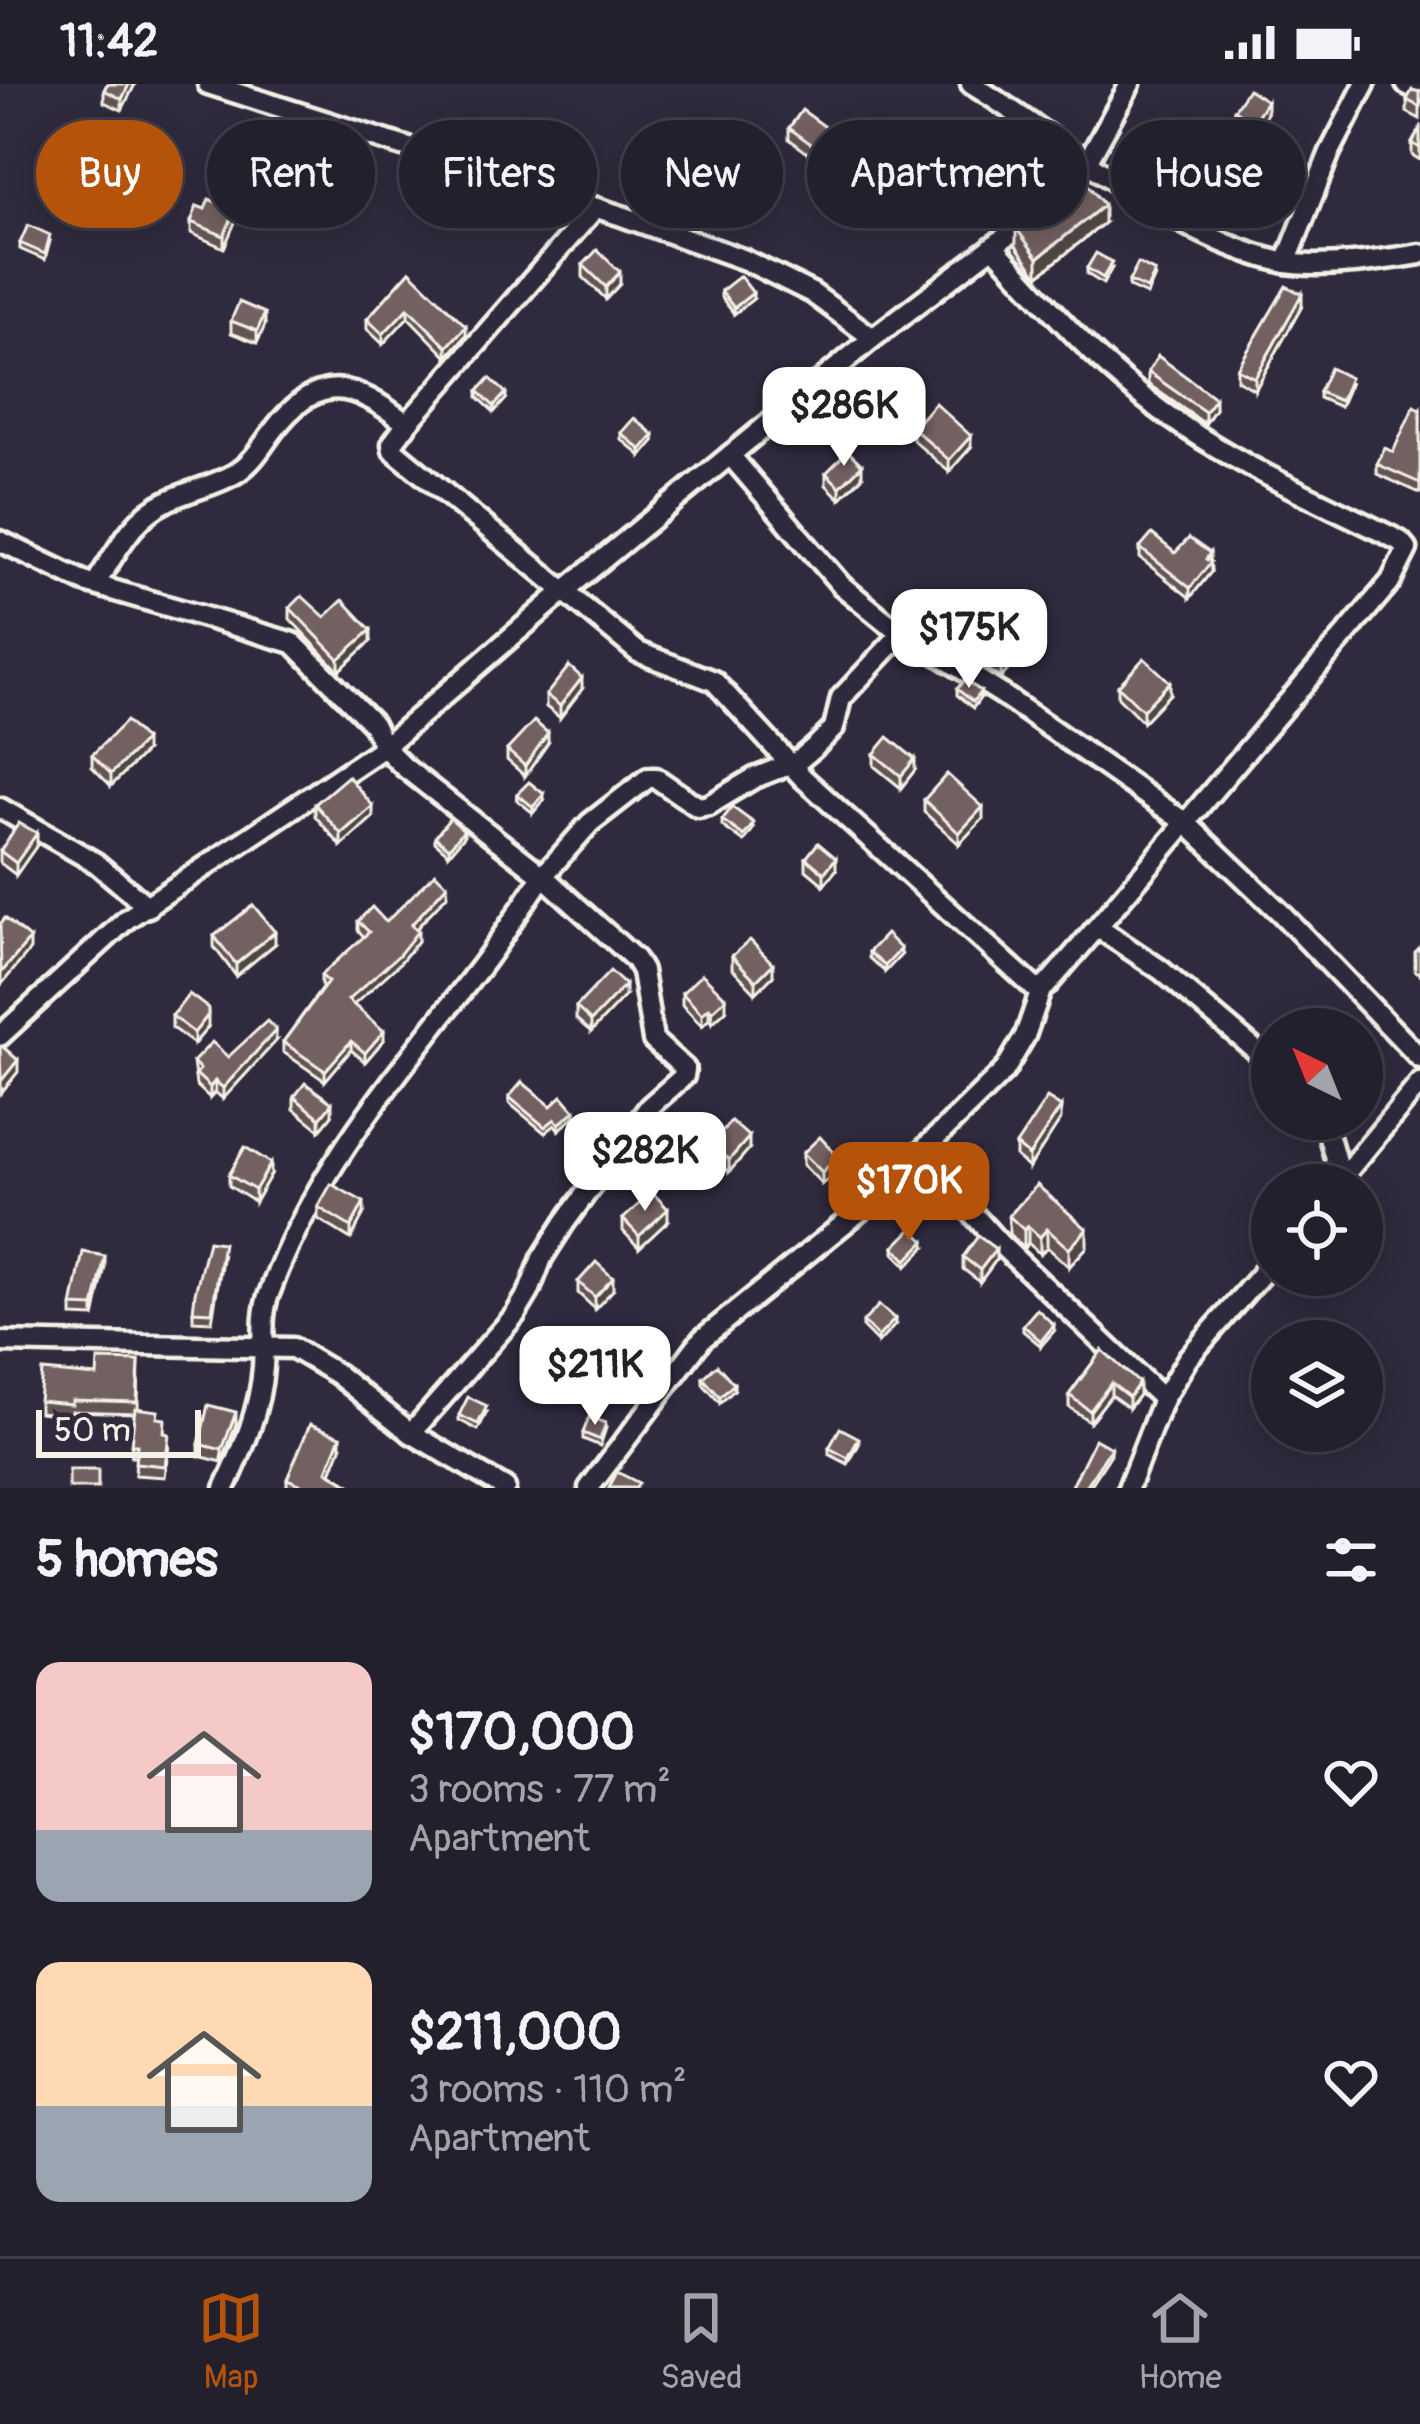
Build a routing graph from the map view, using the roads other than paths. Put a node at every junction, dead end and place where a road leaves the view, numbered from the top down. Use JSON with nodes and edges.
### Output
{"nodes":[{"id":1,"x":208,"y":84,"type":"edge"},
{"id":2,"x":970,"y":84,"type":"edge"},
{"id":3,"x":1130,"y":84,"type":"edge"},
{"id":4,"x":1365,"y":84,"type":"edge"},
{"id":5,"x":1406,"y":84,"type":"edge"},
{"id":6,"x":1420,"y":91,"type":"edge"},
{"id":7,"x":1024,"y":120,"type":"edge"},
{"id":8,"x":399,"y":145,"type":"edge"},
{"id":9,"x":1087,"y":162,"type":"joint"},
{"id":10,"x":597,"y":209,"type":"edge"},
{"id":11,"x":578,"y":228,"type":"edge"},
{"id":12,"x":1015,"y":228,"type":"edge"},
{"id":13,"x":993,"y":246,"type":"junction"},
{"id":14,"x":1420,"y":254,"type":"edge"},
{"id":15,"x":1286,"y":263,"type":"junction"},
{"id":16,"x":873,"y":338,"type":"junction"},
{"id":17,"x":407,"y":424,"type":"junction"},
{"id":18,"x":730,"y":455,"type":"junction"},
{"id":19,"x":0,"y":541,"type":"edge"},
{"id":20,"x":94,"y":584,"type":"junction"},
{"id":21,"x":563,"y":592,"type":"junction"},
{"id":22,"x":903,"y":632,"type":"junction"},
{"id":23,"x":384,"y":747,"type":"junction"},
{"id":24,"x":789,"y":763,"type":"junction"},
{"id":25,"x":0,"y":808,"type":"edge"},
{"id":26,"x":1186,"y":823,"type":"junction"},
{"id":27,"x":543,"y":876,"type":"junction"},
{"id":28,"x":148,"y":907,"type":"junction"},
{"id":29,"x":1097,"y":927,"type":"junction"},
{"id":30,"x":1037,"y":989,"type":"junction"},
{"id":31,"x":0,"y":1036,"type":"edge"},
{"id":32,"x":1251,"y":1046,"type":"edge"},
{"id":33,"x":1420,"y":1058,"type":"edge"},
{"id":34,"x":1420,"y":1083,"type":"edge"},
{"id":35,"x":920,"y":1154,"type":"junction"},
{"id":36,"x":1353,"y":1164,"type":"edge"},
{"id":37,"x":1251,"y":1286,"type":"edge"},
{"id":38,"x":0,"y":1342,"type":"edge"},
{"id":39,"x":262,"y":1346,"type":"junction"},
{"id":40,"x":1163,"y":1399,"type":"junction"},
{"id":41,"x":411,"y":1433,"type":"junction"},
{"id":42,"x":225,"y":1488,"type":"edge"},
{"id":43,"x":505,"y":1488,"type":"edge"},
{"id":44,"x":589,"y":1488,"type":"edge"},
{"id":45,"x":1128,"y":1488,"type":"edge"}],
"edges":[{"from":1,"to":8,"type":"street"},
{"from":2,"to":7,"type":"street"},
{"from":3,"to":9,"type":"street"},
{"from":4,"to":15,"type":"street"},
{"from":5,"to":6,"type":"street"},
{"from":9,"to":15,"type":"street"},
{"from":10,"to":16,"type":"street"},
{"from":11,"to":17,"type":"street"},
{"from":12,"to":13,"type":"street"},
{"from":13,"to":16,"type":"street"},
{"from":13,"to":26,"type":"street"},
{"from":14,"to":15,"type":"street"},
{"from":16,"to":18,"type":"street"},
{"from":17,"to":20,"type":"street"},
{"from":17,"to":21,"type":"street"},
{"from":18,"to":21,"type":"street"},
{"from":18,"to":22,"type":"street"},
{"from":19,"to":20,"type":"street"},
{"from":20,"to":23,"type":"street"},
{"from":21,"to":23,"type":"street"},
{"from":21,"to":24,"type":"street"},
{"from":22,"to":24,"type":"street"},
{"from":22,"to":26,"type":"street"},
{"from":23,"to":27,"type":"street"},
{"from":23,"to":28,"type":"street"},
{"from":24,"to":27,"type":"street"},
{"from":24,"to":30,"type":"street"},
{"from":25,"to":28,"type":"street"},
{"from":26,"to":29,"type":"street"},
{"from":26,"to":33,"type":"street"},
{"from":27,"to":39,"type":"street"},
{"from":27,"to":41,"type":"street"},
{"from":28,"to":31,"type":"street"},
{"from":29,"to":30,"type":"street"},
{"from":29,"to":32,"type":"street"},
{"from":30,"to":35,"type":"street"},
{"from":34,"to":36,"type":"street"},
{"from":35,"to":40,"type":"street"},
{"from":35,"to":44,"type":"street"},
{"from":37,"to":40,"type":"street"},
{"from":38,"to":39,"type":"street"},
{"from":39,"to":41,"type":"street"},
{"from":39,"to":42,"type":"street"},
{"from":40,"to":45,"type":"street"},
{"from":41,"to":43,"type":"street"}]}
